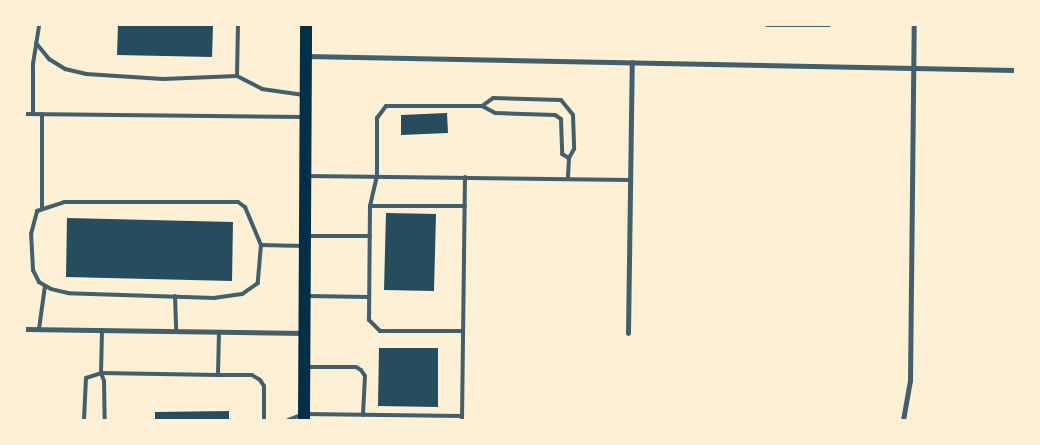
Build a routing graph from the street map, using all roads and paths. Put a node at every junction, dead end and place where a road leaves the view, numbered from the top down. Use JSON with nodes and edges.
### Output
{"nodes":[{"id":1,"x":39,"y":25,"type":"edge"},
{"id":2,"x":238,"y":25,"type":"edge"},
{"id":3,"x":306,"y":25,"type":"edge"},
{"id":4,"x":767,"y":25,"type":"edge"},
{"id":5,"x":829,"y":25,"type":"edge"},
{"id":6,"x":914,"y":25,"type":"edge"},
{"id":7,"x":36,"y":43,"type":"junction"},
{"id":8,"x":306,"y":56,"type":"junction"},
{"id":9,"x":632,"y":62,"type":"junction"},
{"id":10,"x":913,"y":68,"type":"junction"},
{"id":11,"x":1015,"y":70,"type":"edge"},
{"id":12,"x":237,"y":76,"type":"junction"},
{"id":13,"x":306,"y":96,"type":"junction"},
{"id":14,"x":482,"y":106,"type":"junction"},
{"id":15,"x":25,"y":114,"type":"edge"},
{"id":16,"x":33,"y":114,"type":"junction"},
{"id":17,"x":42,"y":114,"type":"junction"},
{"id":18,"x":306,"y":117,"type":"junction"},
{"id":19,"x":569,"y":158,"type":"junction"},
{"id":20,"x":306,"y":176,"type":"junction"},
{"id":21,"x":377,"y":176,"type":"junction"},
{"id":22,"x":465,"y":177,"type":"junction"},
{"id":23,"x":568,"y":179,"type":"junction"},
{"id":24,"x":630,"y":180,"type":"junction"},
{"id":25,"x":370,"y":206,"type":"junction"},
{"id":26,"x":466,"y":206,"type":"junction"},
{"id":27,"x":42,"y":208,"type":"junction"},
{"id":28,"x":370,"y":236,"type":"junction"},
{"id":29,"x":305,"y":241,"type":"junction"},
{"id":30,"x":261,"y":244,"type":"junction"},
{"id":31,"x":45,"y":286,"type":"junction"},
{"id":32,"x":175,"y":296,"type":"junction"},
{"id":33,"x":305,"y":296,"type":"junction"},
{"id":34,"x":369,"y":297,"type":"junction"},
{"id":35,"x":25,"y":329,"type":"edge"},
{"id":36,"x":39,"y":329,"type":"junction"},
{"id":37,"x":102,"y":330,"type":"junction"},
{"id":38,"x":176,"y":331,"type":"junction"},
{"id":39,"x":463,"y":331,"type":"junction"},
{"id":40,"x":219,"y":332,"type":"junction"},
{"id":41,"x":305,"y":333,"type":"junction"},
{"id":42,"x":628,"y":334,"type":"dead end"},
{"id":43,"x":305,"y":367,"type":"junction"},
{"id":44,"x":101,"y":373,"type":"junction"},
{"id":45,"x":218,"y":375,"type":"junction"},
{"id":46,"x":363,"y":415,"type":"junction"},
{"id":47,"x":304,"y":417,"type":"edge"},
{"id":48,"x":382,"y":418,"type":"edge"},
{"id":49,"x":462,"y":418,"type":"edge"},
{"id":50,"x":84,"y":420,"type":"edge"},
{"id":51,"x":105,"y":420,"type":"edge"},
{"id":52,"x":264,"y":420,"type":"edge"},
{"id":53,"x":288,"y":420,"type":"edge"},
{"id":54,"x":903,"y":420,"type":"edge"}],
"edges":[{"from":1,"to":7,"type":"lane"},
{"from":2,"to":12,"type":"lane"},
{"from":3,"to":8,"type":"main road"},
{"from":4,"to":5,"type":"lane"},
{"from":6,"to":10,"type":"street"},
{"from":7,"to":12,"type":"lane"},
{"from":7,"to":16,"type":"lane"},
{"from":8,"to":9,"type":"street"},
{"from":8,"to":13,"type":"main road"},
{"from":9,"to":10,"type":"street"},
{"from":9,"to":24,"type":"street"},
{"from":10,"to":11,"type":"street"},
{"from":10,"to":54,"type":"street"},
{"from":12,"to":13,"type":"lane"},
{"from":13,"to":18,"type":"main road"},
{"from":14,"to":19,"type":"lane"},
{"from":14,"to":19,"type":"lane"},
{"from":14,"to":21,"type":"lane"},
{"from":15,"to":16,"type":"lane"},
{"from":16,"to":17,"type":"lane"},
{"from":17,"to":18,"type":"lane"},
{"from":17,"to":27,"type":"lane"},
{"from":18,"to":20,"type":"main road"},
{"from":19,"to":23,"type":"lane"},
{"from":20,"to":21,"type":"lane"},
{"from":20,"to":29,"type":"main road"},
{"from":21,"to":22,"type":"lane"},
{"from":21,"to":25,"type":"lane"},
{"from":22,"to":23,"type":"lane"},
{"from":22,"to":26,"type":"lane"},
{"from":23,"to":24,"type":"lane"},
{"from":24,"to":42,"type":"street"},
{"from":25,"to":26,"type":"lane"},
{"from":25,"to":28,"type":"lane"},
{"from":26,"to":39,"type":"lane"},
{"from":27,"to":30,"type":"lane"},
{"from":27,"to":31,"type":"lane"},
{"from":28,"to":29,"type":"lane"},
{"from":28,"to":34,"type":"lane"},
{"from":29,"to":30,"type":"lane"},
{"from":29,"to":33,"type":"main road"},
{"from":30,"to":32,"type":"lane"},
{"from":31,"to":32,"type":"lane"},
{"from":31,"to":36,"type":"lane"},
{"from":32,"to":38,"type":"lane"},
{"from":33,"to":34,"type":"lane"},
{"from":33,"to":41,"type":"main road"},
{"from":34,"to":39,"type":"lane"},
{"from":35,"to":36,"type":"street"},
{"from":36,"to":37,"type":"street"},
{"from":37,"to":38,"type":"street"},
{"from":37,"to":44,"type":"lane"},
{"from":38,"to":40,"type":"street"},
{"from":39,"to":49,"type":"lane"},
{"from":40,"to":41,"type":"street"},
{"from":40,"to":45,"type":"lane"},
{"from":41,"to":43,"type":"main road"},
{"from":43,"to":46,"type":"lane"},
{"from":43,"to":47,"type":"main road"},
{"from":44,"to":45,"type":"lane"},
{"from":44,"to":50,"type":"lane"},
{"from":44,"to":51,"type":"lane"},
{"from":45,"to":52,"type":"lane"},
{"from":46,"to":47,"type":"lane"},
{"from":46,"to":48,"type":"lane"},
{"from":47,"to":53,"type":"lane"},
{"from":48,"to":49,"type":"lane"}]}
